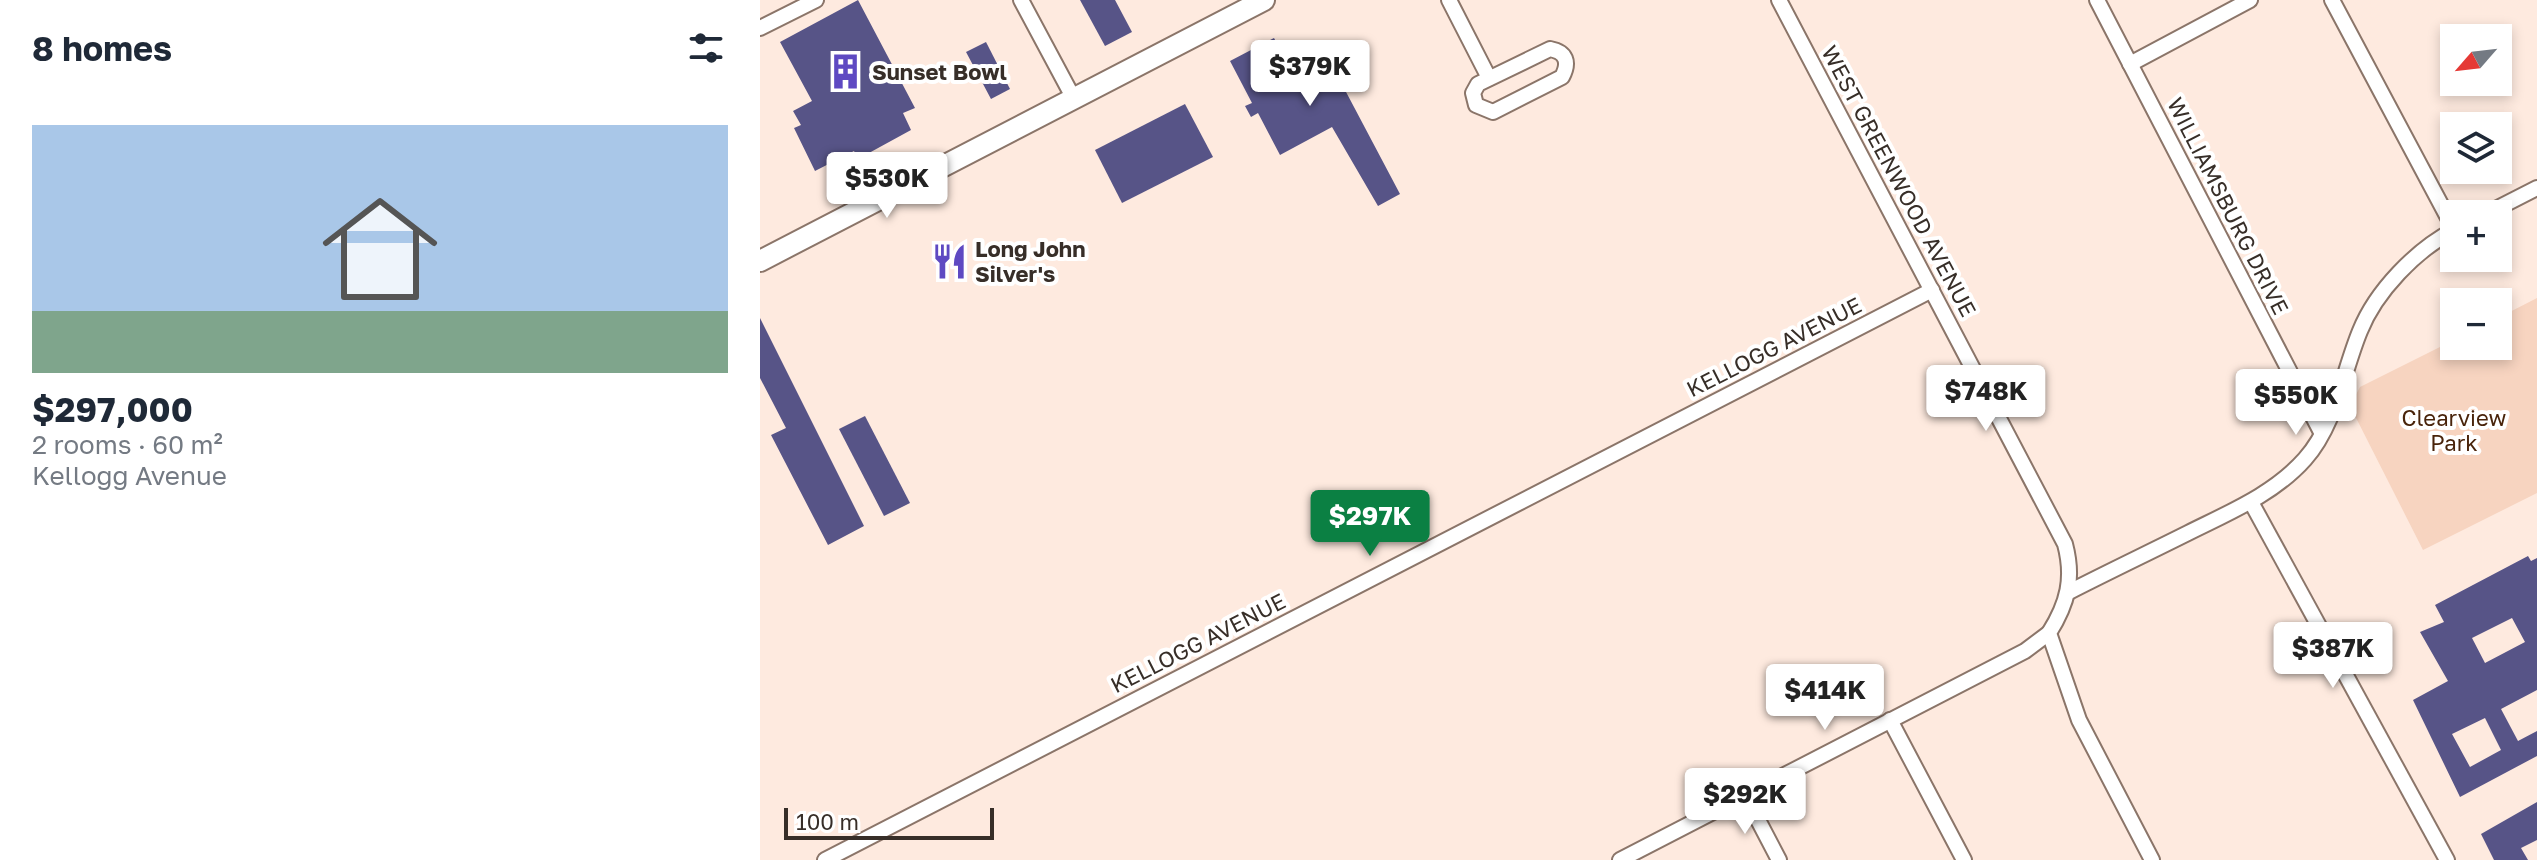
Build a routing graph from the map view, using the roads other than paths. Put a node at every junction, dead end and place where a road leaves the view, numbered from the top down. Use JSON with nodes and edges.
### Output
{"nodes":[{"id":1,"x":816,"y":0,"type":"edge"},
{"id":2,"x":1021,"y":0,"type":"edge"},
{"id":3,"x":1264,"y":0,"type":"edge"},
{"id":4,"x":1449,"y":0,"type":"edge"},
{"id":5,"x":1779,"y":0,"type":"edge"},
{"id":6,"x":2097,"y":0,"type":"edge"},
{"id":7,"x":2250,"y":0,"type":"edge"},
{"id":8,"x":2332,"y":0,"type":"edge"},
{"id":9,"x":760,"y":28,"type":"edge"},
{"id":10,"x":2130,"y":64,"type":"junction"},
{"id":11,"x":1489,"y":78,"type":"junction"},
{"id":12,"x":1074,"y":99,"type":"junction"},
{"id":13,"x":2537,"y":188,"type":"edge"},
{"id":14,"x":2512,"y":201,"type":"edge"},
{"id":15,"x":2440,"y":204,"type":"edge"},
{"id":16,"x":2440,"y":240,"type":"edge"},
{"id":17,"x":760,"y":261,"type":"edge"},
{"id":18,"x":1932,"y":290,"type":"junction"},
{"id":19,"x":2321,"y":432,"type":"junction"},
{"id":20,"x":2251,"y":502,"type":"junction"},
{"id":21,"x":2069,"y":592,"type":"junction"},
{"id":22,"x":2049,"y":633,"type":"junction"},
{"id":23,"x":1890,"y":720,"type":"junction"},
{"id":24,"x":1745,"y":795,"type":"junction"},
{"id":25,"x":825,"y":860,"type":"edge"},
{"id":26,"x":1620,"y":860,"type":"edge"},
{"id":27,"x":1779,"y":860,"type":"edge"},
{"id":28,"x":1964,"y":860,"type":"edge"},
{"id":29,"x":2152,"y":860,"type":"edge"},
{"id":30,"x":2447,"y":860,"type":"edge"}],
"edges":[{"from":1,"to":9,"type":"street"},
{"from":2,"to":12,"type":"street"},
{"from":3,"to":12,"type":"main road"},
{"from":4,"to":11,"type":"street"},
{"from":5,"to":18,"type":"street","name":"WEST GREENWOOD AVENUE"},
{"from":6,"to":10,"type":"street","name":"WILLIAMSBURG DRIVE"},
{"from":7,"to":10,"type":"street"},
{"from":8,"to":15,"type":"street"},
{"from":10,"to":19,"type":"street","name":"WILLIAMSBURG DRIVE"},
{"from":11,"to":11,"type":"street"},
{"from":12,"to":17,"type":"main road"},
{"from":13,"to":14,"type":"street"},
{"from":16,"to":19,"type":"street"},
{"from":18,"to":21,"type":"street","name":"WEST GREENWOOD AVENUE"},
{"from":18,"to":25,"type":"street","name":"KELLOGG AVENUE"},
{"from":19,"to":20,"type":"street"},
{"from":20,"to":21,"type":"street"},
{"from":20,"to":30,"type":"street"},
{"from":21,"to":22,"type":"street","name":"WEST GREENWOOD AVENUE"},
{"from":22,"to":23,"type":"street"},
{"from":22,"to":29,"type":"street"},
{"from":23,"to":24,"type":"street"},
{"from":23,"to":28,"type":"street"},
{"from":24,"to":26,"type":"street"},
{"from":24,"to":27,"type":"street"}]}
